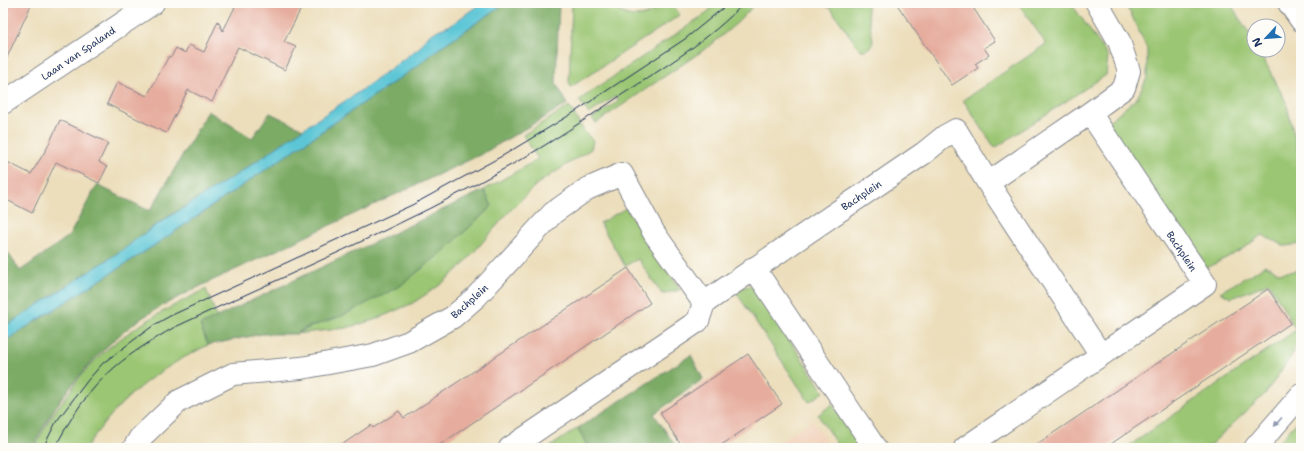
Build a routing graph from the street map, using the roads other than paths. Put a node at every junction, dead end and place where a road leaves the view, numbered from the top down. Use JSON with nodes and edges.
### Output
{"nodes":[{"id":1,"x":153,"y":3,"type":"edge"},
{"id":2,"x":1097,"y":3,"type":"edge"},
{"id":3,"x":1290,"y":3,"type":"edge"},
{"id":4,"x":1301,"y":20,"type":"edge"},
{"id":5,"x":3,"y":103,"type":"edge"},
{"id":6,"x":1090,"y":114,"type":"junction"},
{"id":7,"x":988,"y":183,"type":"junction"},
{"id":8,"x":754,"y":268,"type":"junction"},
{"id":9,"x":704,"y":303,"type":"junction"},
{"id":10,"x":1101,"y":354,"type":"junction"},
{"id":11,"x":1301,"y":395,"type":"edge"},
{"id":12,"x":134,"y":448,"type":"edge"},
{"id":13,"x":510,"y":448,"type":"edge"},
{"id":14,"x":875,"y":448,"type":"edge"},
{"id":15,"x":965,"y":448,"type":"edge"},
{"id":16,"x":1254,"y":448,"type":"edge"}],
"edges":[{"from":1,"to":5,"type":"street","name":"Laan van Spaland"},
{"from":2,"to":6,"type":"street"},
{"from":3,"to":4,"type":"street"},
{"from":6,"to":7,"type":"street"},
{"from":6,"to":10,"type":"street","name":"Bachplein"},
{"from":7,"to":8,"type":"street","name":"Bachplein"},
{"from":7,"to":10,"type":"street","name":"Bachplein"},
{"from":8,"to":9,"type":"street","name":"Bachplein"},
{"from":8,"to":14,"type":"street"},
{"from":9,"to":12,"type":"street","name":"Bachplein"},
{"from":9,"to":13,"type":"street"},
{"from":10,"to":15,"type":"street","name":"Bachplein"},
{"from":11,"to":16,"type":"street","one_way":true}]}
